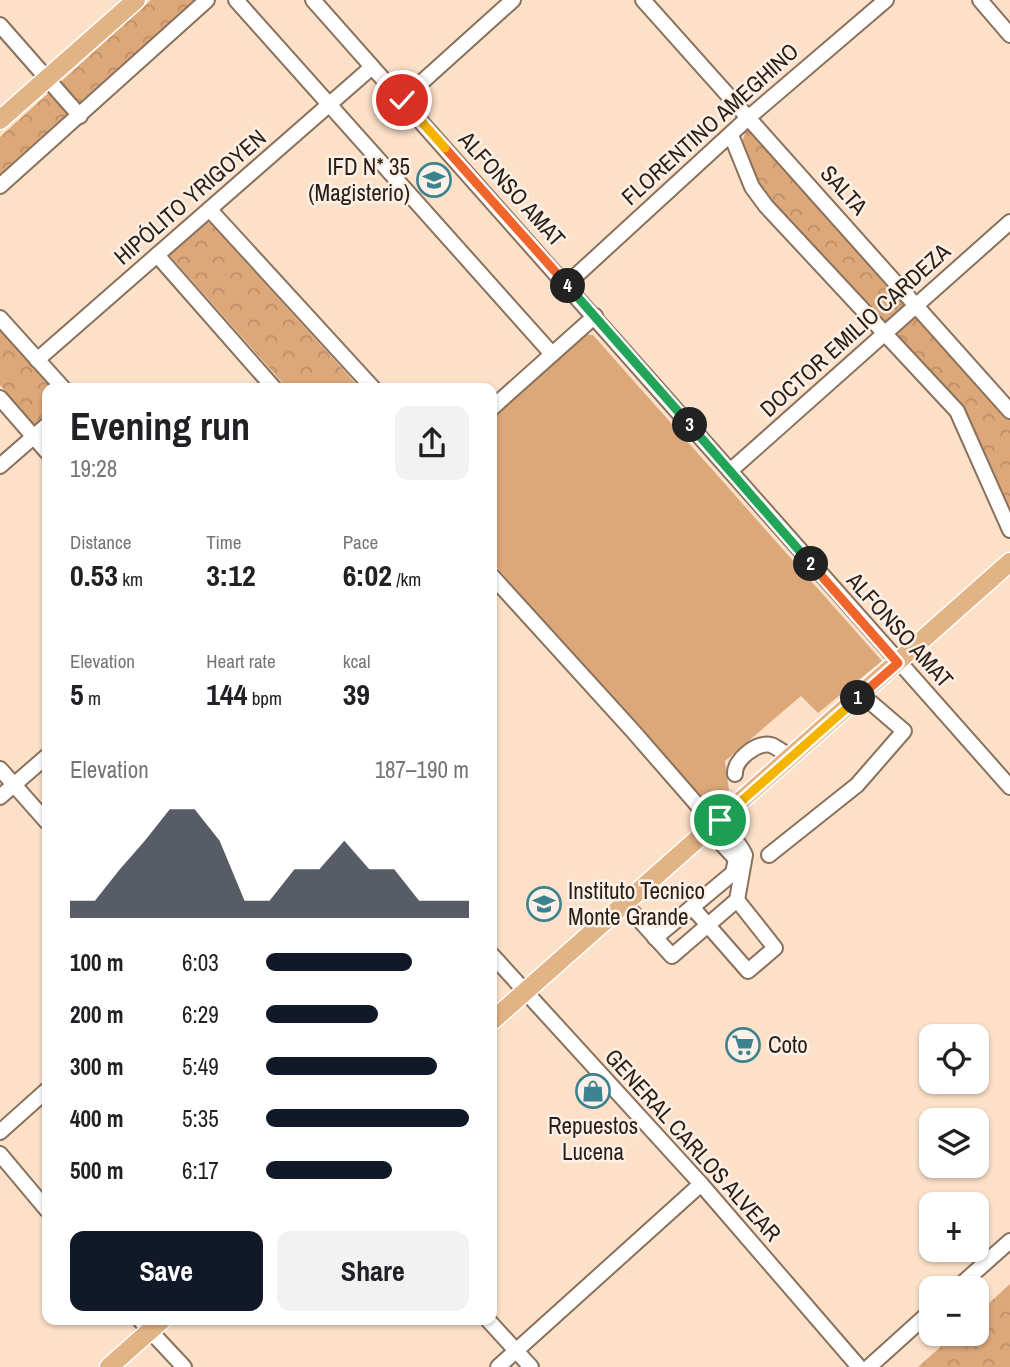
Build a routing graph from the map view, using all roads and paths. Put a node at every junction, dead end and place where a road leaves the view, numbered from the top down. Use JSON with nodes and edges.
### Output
{"nodes":[{"id":1,"x":136,"y":0,"type":"edge"},
{"id":2,"x":207,"y":0,"type":"edge"},
{"id":3,"x":236,"y":0,"type":"edge"},
{"id":4,"x":313,"y":0,"type":"edge"},
{"id":5,"x":513,"y":0,"type":"edge"},
{"id":6,"x":643,"y":0,"type":"edge"},
{"id":7,"x":886,"y":0,"type":"edge"},
{"id":8,"x":980,"y":0,"type":"edge"},
{"id":9,"x":0,"y":25,"type":"edge"},
{"id":10,"x":1010,"y":35,"type":"edge"},
{"id":11,"x":372,"y":67,"type":"junction"},
{"id":12,"x":47,"y":79,"type":"junction"},
{"id":13,"x":402,"y":100,"type":"junction"},
{"id":14,"x":331,"y":104,"type":"junction"},
{"id":15,"x":80,"y":116,"type":"junction"},
{"id":16,"x":748,"y":118,"type":"junction"},
{"id":17,"x":0,"y":120,"type":"edge"},
{"id":18,"x":731,"y":135,"type":"junction"},
{"id":19,"x":0,"y":186,"type":"edge"},
{"id":20,"x":210,"y":210,"type":"junction"},
{"id":21,"x":1010,"y":222,"type":"edge"},
{"id":22,"x":158,"y":255,"type":"junction"},
{"id":23,"x":567,"y":284,"type":"junction"},
{"id":24,"x":915,"y":306,"type":"junction"},
{"id":25,"x":595,"y":316,"type":"junction"},
{"id":26,"x":0,"y":318,"type":"edge"},
{"id":27,"x":884,"y":334,"type":"junction"},
{"id":28,"x":552,"y":354,"type":"junction"},
{"id":29,"x":37,"y":360,"type":"junction"},
{"id":30,"x":58,"y":383,"type":"edge"},
{"id":31,"x":270,"y":383,"type":"edge"},
{"id":32,"x":368,"y":383,"type":"edge"},
{"id":33,"x":0,"y":398,"type":"edge"},
{"id":34,"x":497,"y":404,"type":"edge"},
{"id":35,"x":1010,"y":411,"type":"edge"},
{"id":36,"x":42,"y":430,"type":"edge"},
{"id":37,"x":34,"y":437,"type":"junction"},
{"id":38,"x":42,"y":446,"type":"edge"},
{"id":39,"x":0,"y":466,"type":"edge"},
{"id":40,"x":730,"y":471,"type":"junction"},
{"id":41,"x":1010,"y":530,"type":"edge"},
{"id":42,"x":1010,"y":562,"type":"edge"},
{"id":43,"x":497,"y":582,"type":"edge"},
{"id":44,"x":898,"y":663,"type":"junction"},
{"id":45,"x":862,"y":695,"type":"junction"},
{"id":46,"x":790,"y":757,"type":"junction"},
{"id":47,"x":42,"y":760,"type":"edge"},
{"id":48,"x":0,"y":769,"type":"edge"},
{"id":49,"x":735,"y":774,"type":"dead end"},
{"id":50,"x":14,"y":785,"type":"junction"},
{"id":51,"x":1010,"y":787,"type":"edge"},
{"id":52,"x":0,"y":797,"type":"edge"},
{"id":53,"x":42,"y":816,"type":"edge"},
{"id":54,"x":714,"y":824,"type":"junction"},
{"id":55,"x":769,"y":855,"type":"dead end"},
{"id":56,"x":737,"y":900,"type":"junction"},
{"id":57,"x":625,"y":904,"type":"junction"},
{"id":58,"x":692,"y":907,"type":"junction"},
{"id":59,"x":708,"y":925,"type":"junction"},
{"id":60,"x":655,"y":938,"type":"junction"},
{"id":61,"x":497,"y":961,"type":"edge"},
{"id":62,"x":524,"y":992,"type":"junction"},
{"id":63,"x":497,"y":1016,"type":"edge"},
{"id":64,"x":42,"y":1094,"type":"edge"},
{"id":65,"x":0,"y":1132,"type":"edge"},
{"id":66,"x":0,"y":1154,"type":"edge"},
{"id":67,"x":701,"y":1184,"type":"junction"},
{"id":68,"x":42,"y":1204,"type":"edge"},
{"id":69,"x":1010,"y":1241,"type":"edge"},
{"id":70,"x":971,"y":1276,"type":"edge"},
{"id":71,"x":919,"y":1322,"type":"edge"},
{"id":72,"x":149,"y":1325,"type":"edge"},
{"id":73,"x":152,"y":1325,"type":"edge"},
{"id":74,"x":493,"y":1325,"type":"edge"},
{"id":75,"x":516,"y":1350,"type":"junction"},
{"id":76,"x":109,"y":1367,"type":"edge"},
{"id":77,"x":184,"y":1367,"type":"edge"},
{"id":78,"x":498,"y":1367,"type":"edge"},
{"id":79,"x":531,"y":1367,"type":"edge"},
{"id":80,"x":859,"y":1367,"type":"edge"},
{"id":81,"x":869,"y":1367,"type":"edge"}],
"edges":[{"from":1,"to":12,"type":"main road"},
{"from":2,"to":15,"type":"street"},
{"from":3,"to":14,"type":"street"},
{"from":4,"to":11,"type":"street","name":"ALFONSO AMAT"},
{"from":5,"to":13,"type":"street"},
{"from":6,"to":16,"type":"street","name":"SALTA"},
{"from":7,"to":16,"type":"street","name":"FLORENTINO AMEGHINO"},
{"from":8,"to":10,"type":"street"},
{"from":9,"to":12,"type":"street"},
{"from":11,"to":13,"type":"street","name":"ALFONSO AMAT"},
{"from":11,"to":14,"type":"street","name":"HIPÓLITO YRIGOYEN"},
{"from":12,"to":15,"type":"street"},
{"from":12,"to":17,"type":"main road"},
{"from":13,"to":23,"type":"street","name":"ALFONSO AMAT"},
{"from":14,"to":20,"type":"street","name":"HIPÓLITO YRIGOYEN"},
{"from":14,"to":28,"type":"street"},
{"from":15,"to":19,"type":"street"},
{"from":16,"to":18,"type":"street","name":"FLORENTINO AMEGHINO"},
{"from":16,"to":24,"type":"street","name":"SALTA"},
{"from":18,"to":23,"type":"street","name":"FLORENTINO AMEGHINO"},
{"from":18,"to":27,"type":"street"},
{"from":20,"to":22,"type":"street","name":"HIPÓLITO YRIGOYEN"},
{"from":20,"to":32,"type":"street"},
{"from":21,"to":24,"type":"street","name":"DOCTOR EMILIO CARDEZA"},
{"from":22,"to":29,"type":"street","name":"HIPÓLITO YRIGOYEN"},
{"from":22,"to":31,"type":"street"},
{"from":23,"to":25,"type":"street","name":"ALFONSO AMAT"},
{"from":24,"to":27,"type":"street","name":"DOCTOR EMILIO CARDEZA"},
{"from":24,"to":35,"type":"street","name":"SALTA"},
{"from":25,"to":28,"type":"street"},
{"from":25,"to":40,"type":"street","name":"ALFONSO AMAT"},
{"from":26,"to":29,"type":"street"},
{"from":27,"to":40,"type":"street","name":"DOCTOR EMILIO CARDEZA"},
{"from":27,"to":41,"type":"street"},
{"from":28,"to":34,"type":"street"},
{"from":29,"to":30,"type":"street"},
{"from":33,"to":37,"type":"street"},
{"from":36,"to":37,"type":"street"},
{"from":37,"to":38,"type":"street"},
{"from":37,"to":39,"type":"street"},
{"from":40,"to":44,"type":"street","name":"ALFONSO AMAT"},
{"from":42,"to":44,"type":"main road"},
{"from":43,"to":54,"type":"street"},
{"from":44,"to":45,"type":"main road"},
{"from":44,"to":51,"type":"street","name":"ALFONSO AMAT"},
{"from":45,"to":46,"type":"main road"},
{"from":45,"to":55,"type":"street"},
{"from":46,"to":49,"type":"street"},
{"from":46,"to":54,"type":"main road"},
{"from":47,"to":50,"type":"street"},
{"from":48,"to":50,"type":"street"},
{"from":50,"to":52,"type":"street"},
{"from":50,"to":53,"type":"street"},
{"from":54,"to":56,"type":"street"},
{"from":54,"to":57,"type":"main road"},
{"from":54,"to":58,"type":"street"},
{"from":56,"to":59,"type":"street"},
{"from":56,"to":59,"type":"street"},
{"from":57,"to":60,"type":"street"},
{"from":57,"to":62,"type":"main road"},
{"from":58,"to":59,"type":"street"},
{"from":58,"to":60,"type":"street"},
{"from":59,"to":60,"type":"street"},
{"from":61,"to":62,"type":"street","name":"GENERAL CARLOS ALVEAR"},
{"from":62,"to":63,"type":"main road"},
{"from":62,"to":67,"type":"street","name":"GENERAL CARLOS ALVEAR"},
{"from":64,"to":65,"type":"street"},
{"from":66,"to":68,"type":"street"},
{"from":67,"to":75,"type":"street"},
{"from":67,"to":80,"type":"street","name":"GENERAL CARLOS ALVEAR"},
{"from":69,"to":70,"type":"street"},
{"from":71,"to":81,"type":"street"},
{"from":72,"to":76,"type":"main road"},
{"from":73,"to":77,"type":"street"},
{"from":74,"to":75,"type":"street"},
{"from":75,"to":78,"type":"street"},
{"from":75,"to":79,"type":"street"}]}
